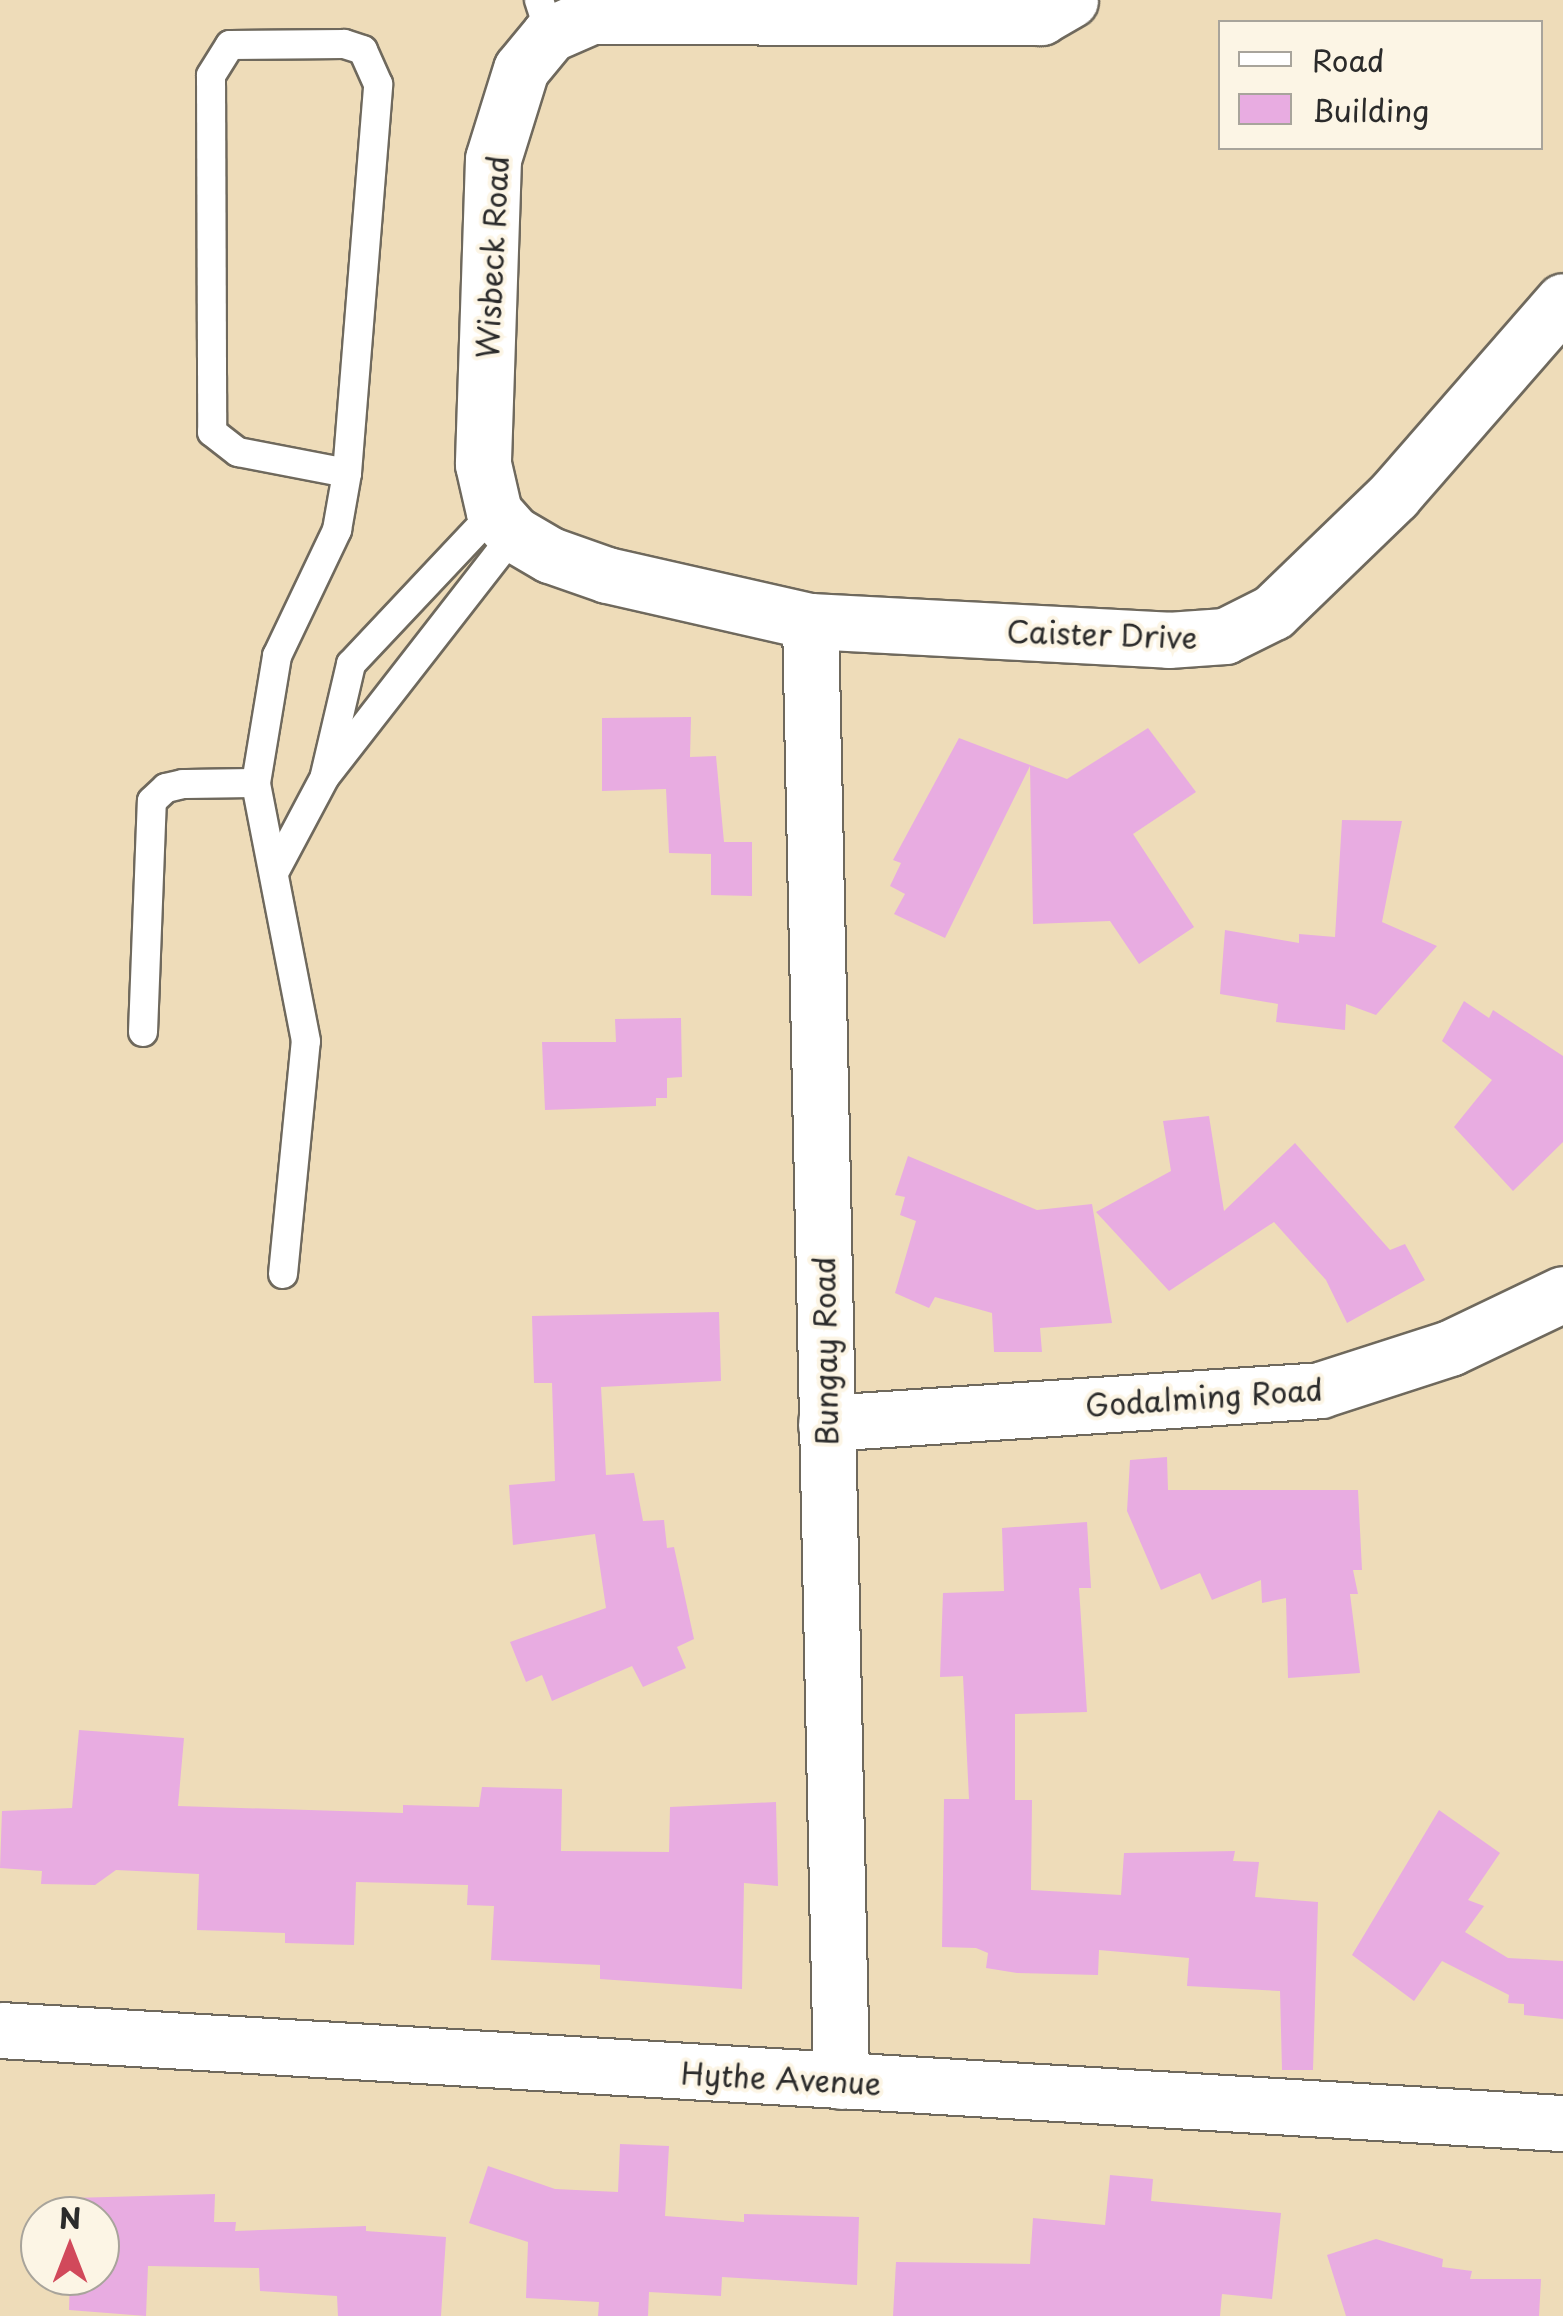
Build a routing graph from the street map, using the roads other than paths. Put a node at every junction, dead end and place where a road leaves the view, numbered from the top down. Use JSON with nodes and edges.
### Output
{"nodes":[{"id":1,"x":1048,"y":6,"type":"edge"},
{"id":2,"x":544,"y":17,"type":"edge"},
{"id":3,"x":1563,"y":302,"type":"edge"},
{"id":4,"x":347,"y":473,"type":"junction"},
{"id":5,"x":504,"y":523,"type":"junction"},
{"id":6,"x":810,"y":621,"type":"junction"},
{"id":7,"x":325,"y":776,"type":"junction"},
{"id":8,"x":256,"y":783,"type":"junction"},
{"id":9,"x":276,"y":870,"type":"junction"},
{"id":10,"x":143,"y":1032,"type":"dead end"},
{"id":11,"x":283,"y":1274,"type":"dead end"},
{"id":12,"x":1563,"y":1294,"type":"edge"},
{"id":13,"x":826,"y":1423,"type":"junction"},
{"id":14,"x":0,"y":2030,"type":"edge"},
{"id":15,"x":841,"y":2081,"type":"junction"},
{"id":16,"x":1563,"y":2123,"type":"edge"}],
"edges":[{"from":1,"to":2,"type":"street","name":"Wisbeck Road"},
{"from":2,"to":5,"type":"street","name":"Wisbeck Road"},
{"from":3,"to":6,"type":"street","name":"Caister Drive"},
{"from":4,"to":4,"type":"lane"},
{"from":4,"to":8,"type":"lane"},
{"from":5,"to":6,"type":"street","name":"Caister Drive"},
{"from":5,"to":7,"type":"lane"},
{"from":5,"to":7,"type":"lane"},
{"from":6,"to":13,"type":"street","name":"Bungay Road"},
{"from":7,"to":9,"type":"lane"},
{"from":8,"to":9,"type":"lane"},
{"from":8,"to":10,"type":"lane"},
{"from":9,"to":11,"type":"lane"},
{"from":12,"to":13,"type":"street","name":"Godalming Road"},
{"from":13,"to":15,"type":"street","name":"Bungay Road"},
{"from":14,"to":15,"type":"street","name":"Hythe Avenue"},
{"from":15,"to":16,"type":"street","name":"Hythe Avenue"}]}
